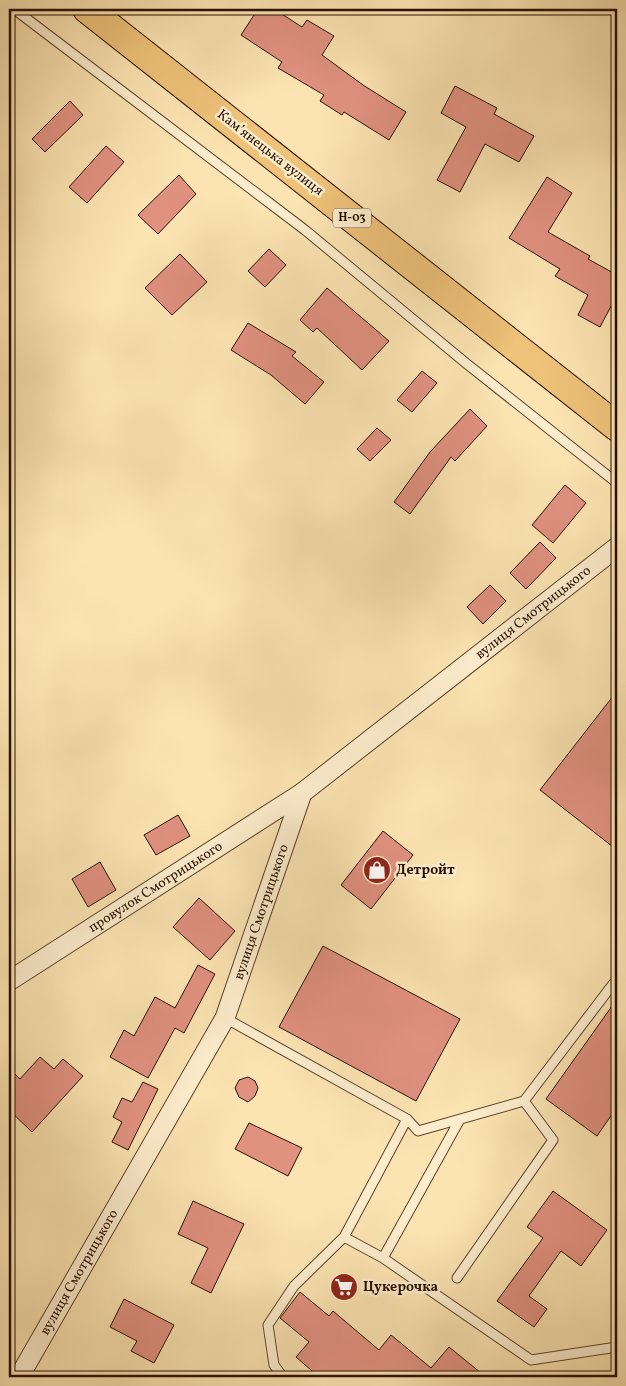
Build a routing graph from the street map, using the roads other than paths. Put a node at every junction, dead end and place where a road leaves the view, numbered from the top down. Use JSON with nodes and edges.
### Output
{"nodes":[{"id":1,"x":14,"y":9,"type":"edge"},
{"id":2,"x":87,"y":9,"type":"edge"},
{"id":3,"x":617,"y":427,"type":"edge"},
{"id":4,"x":617,"y":483,"type":"edge"},
{"id":5,"x":617,"y":547,"type":"edge"},
{"id":6,"x":302,"y":793,"type":"junction"},
{"id":7,"x":9,"y":981,"type":"edge"},
{"id":8,"x":613,"y":984,"type":"dead end"},
{"id":9,"x":225,"y":1018,"type":"junction"},
{"id":10,"x":524,"y":1101,"type":"junction"},
{"id":11,"x":407,"y":1119,"type":"junction"},
{"id":12,"x":459,"y":1120,"type":"junction"},
{"id":13,"x":344,"y":1237,"type":"junction"},
{"id":14,"x":383,"y":1258,"type":"junction"},
{"id":15,"x":457,"y":1278,"type":"dead end"},
{"id":16,"x":617,"y":1347,"type":"edge"},
{"id":17,"x":18,"y":1377,"type":"edge"},
{"id":18,"x":283,"y":1377,"type":"edge"}],
"edges":[{"from":1,"to":4,"type":"lane"},
{"from":2,"to":3,"type":"main road","name":"Камʼянецька вулиця","number":"Н-03"},
{"from":5,"to":6,"type":"street","name":"вулиця Смотрицького"},
{"from":6,"to":7,"type":"street","name":"провулок Смотрицького"},
{"from":6,"to":9,"type":"street","name":"вулиця Смотрицького"},
{"from":8,"to":10,"type":"lane"},
{"from":9,"to":11,"type":"lane"},
{"from":9,"to":17,"type":"street","name":"вулиця Смотрицького"},
{"from":10,"to":12,"type":"lane"},
{"from":10,"to":15,"type":"lane"},
{"from":11,"to":12,"type":"lane"},
{"from":11,"to":13,"type":"lane"},
{"from":12,"to":14,"type":"lane"},
{"from":13,"to":14,"type":"lane"},
{"from":13,"to":18,"type":"lane"},
{"from":14,"to":16,"type":"lane"}]}
